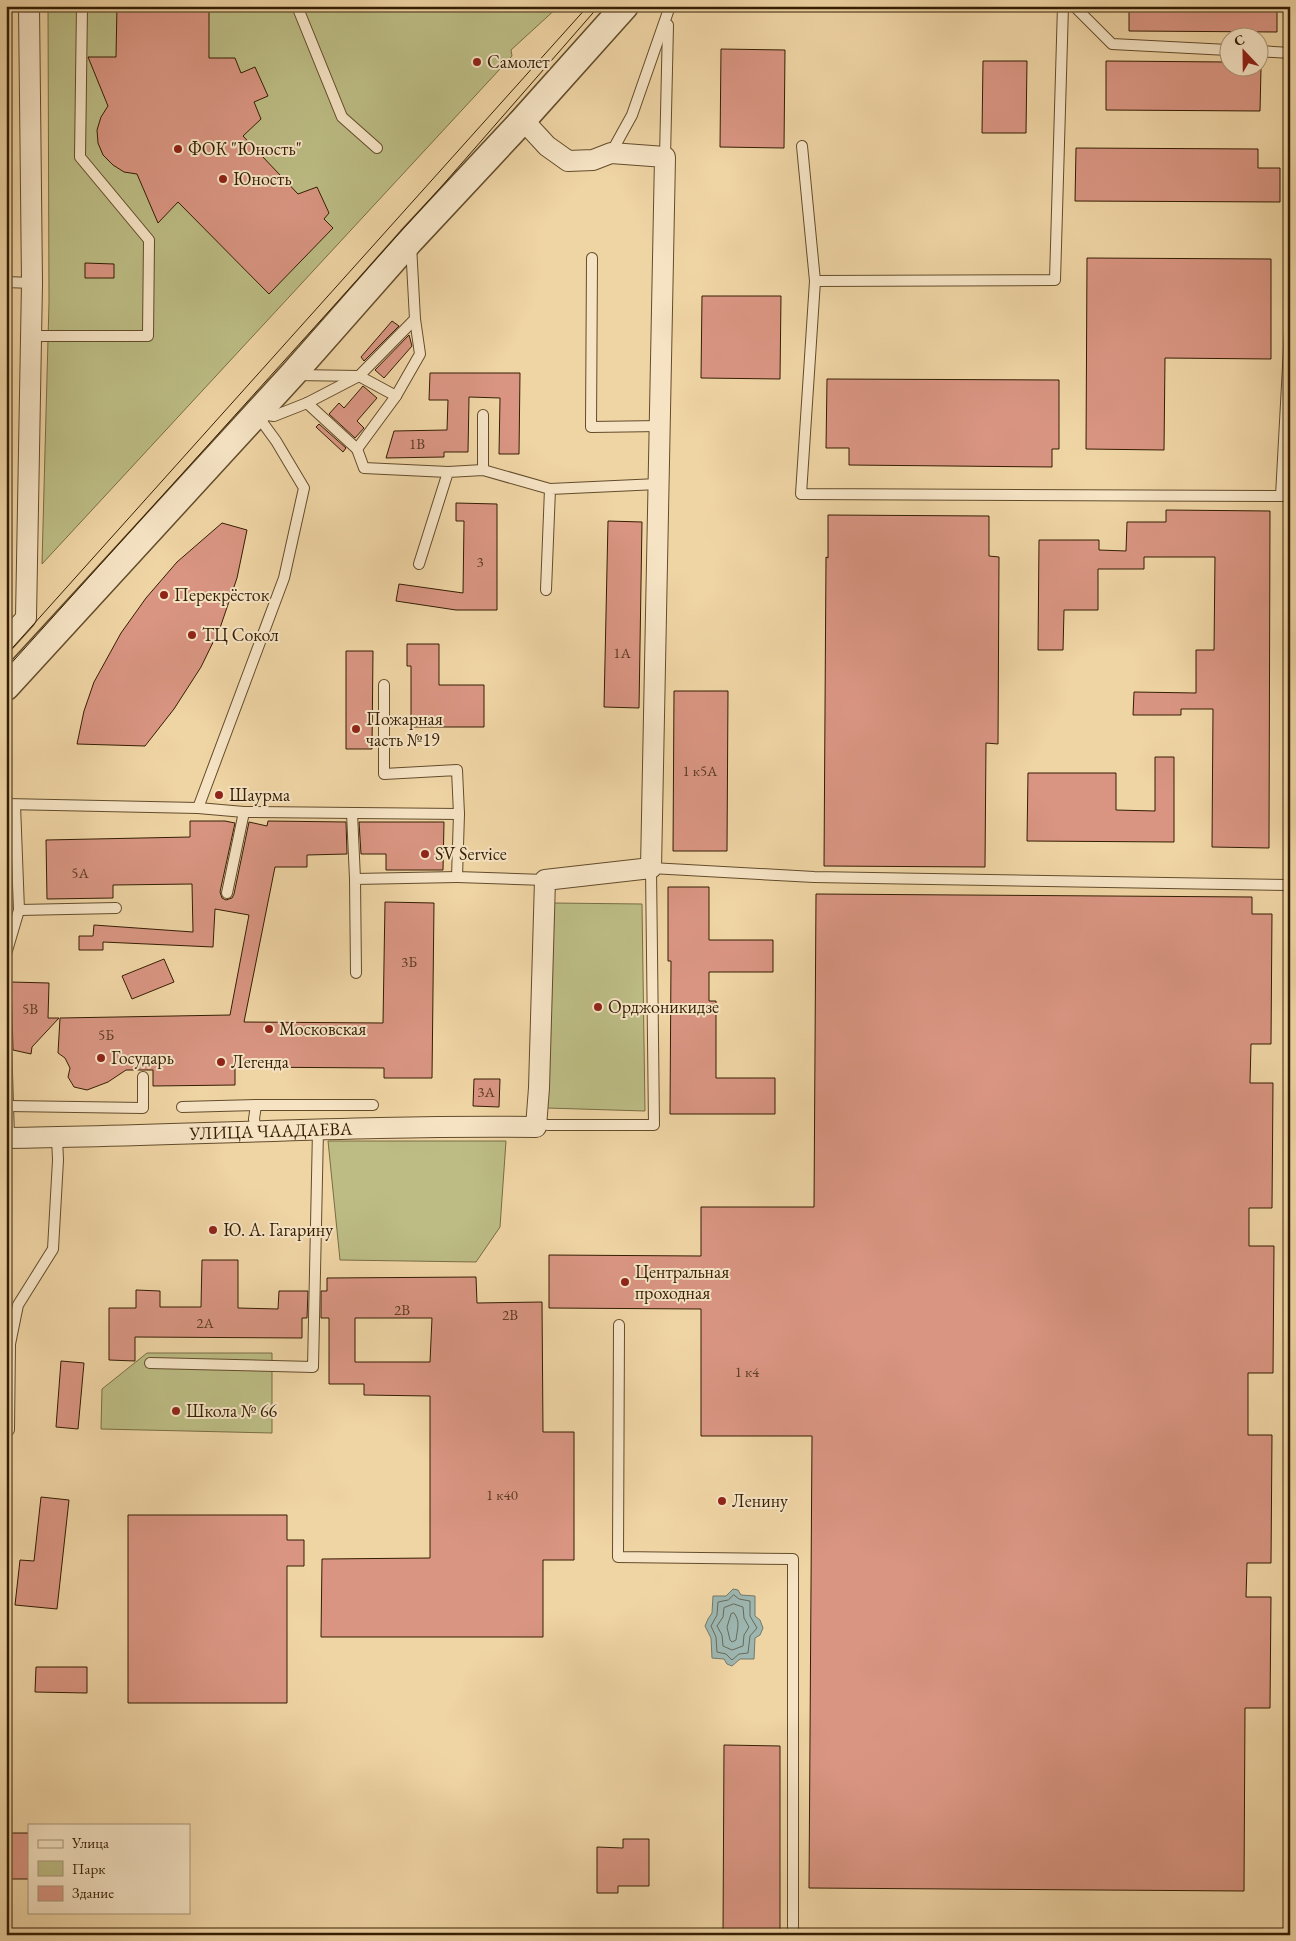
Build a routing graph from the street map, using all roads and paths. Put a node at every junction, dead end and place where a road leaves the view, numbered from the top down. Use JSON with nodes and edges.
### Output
{"nodes":[{"id":1,"x":30,"y":6,"type":"edge"},
{"id":2,"x":82,"y":6,"type":"edge"},
{"id":3,"x":297,"y":6,"type":"edge"},
{"id":4,"x":624,"y":6,"type":"edge"},
{"id":5,"x":1063,"y":6,"type":"edge"},
{"id":6,"x":1074,"y":6,"type":"edge"},
{"id":7,"x":669,"y":10,"type":"edge"},
{"id":8,"x":1218,"y":49,"type":"edge"},
{"id":9,"x":1268,"y":52,"type":"edge"},
{"id":10,"x":1290,"y":53,"type":"edge"},
{"id":11,"x":523,"y":120,"type":"junction"},
{"id":12,"x":802,"y":146,"type":"dead end"},
{"id":13,"x":377,"y":148,"type":"dead end"},
{"id":14,"x":611,"y":154,"type":"junction"},
{"id":15,"x":666,"y":157,"type":"junction"},
{"id":16,"x":411,"y":240,"type":"junction"},
{"id":17,"x":592,"y":258,"type":"dead end"},
{"id":18,"x":815,"y":281,"type":"junction"},
{"id":19,"x":6,"y":282,"type":"edge"},
{"id":20,"x":32,"y":283,"type":"junction"},
{"id":21,"x":416,"y":319,"type":"junction"},
{"id":22,"x":1290,"y":328,"type":"edge"},
{"id":23,"x":30,"y":336,"type":"junction"},
{"id":24,"x":292,"y":375,"type":"junction"},
{"id":25,"x":359,"y":376,"type":"junction"},
{"id":26,"x":396,"y":396,"type":"junction"},
{"id":27,"x":307,"y":403,"type":"junction"},
{"id":28,"x":256,"y":414,"type":"junction"},
{"id":29,"x":483,"y":415,"type":"dead end"},
{"id":30,"x":660,"y":426,"type":"junction"},
{"id":31,"x":357,"y":449,"type":"junction"},
{"id":32,"x":483,"y":470,"type":"junction"},
{"id":33,"x":448,"y":472,"type":"junction"},
{"id":34,"x":658,"y":484,"type":"junction"},
{"id":35,"x":550,"y":489,"type":"junction"},
{"id":36,"x":1285,"y":496,"type":"edge"},
{"id":37,"x":419,"y":564,"type":"dead end"},
{"id":38,"x":546,"y":590,"type":"dead end"},
{"id":39,"x":26,"y":618,"type":"junction"},
{"id":40,"x":6,"y":640,"type":"edge"},
{"id":41,"x":50,"y":640,"type":"junction"},
{"id":42,"x":384,"y":685,"type":"dead end"},
{"id":43,"x":6,"y":687,"type":"edge"},
{"id":44,"x":11,"y":805,"type":"edge"},
{"id":45,"x":198,"y":808,"type":"junction"},
{"id":46,"x":244,"y":812,"type":"junction"},
{"id":47,"x":352,"y":813,"type":"junction"},
{"id":48,"x":459,"y":814,"type":"junction"},
{"id":49,"x":652,"y":868,"type":"junction"},
{"id":50,"x":457,"y":877,"type":"junction"},
{"id":51,"x":355,"y":879,"type":"junction"},
{"id":52,"x":545,"y":880,"type":"junction"},
{"id":53,"x":1290,"y":885,"type":"edge"},
{"id":54,"x":227,"y":893,"type":"dead end"},
{"id":55,"x":116,"y":908,"type":"dead end"},
{"id":56,"x":19,"y":910,"type":"junction"},
{"id":57,"x":6,"y":954,"type":"edge"},
{"id":58,"x":356,"y":973,"type":"dead end"},
{"id":59,"x":6,"y":1040,"type":"edge"},
{"id":60,"x":143,"y":1076,"type":"dead end"},
{"id":61,"x":256,"y":1105,"type":"junction"},
{"id":62,"x":373,"y":1105,"type":"dead end"},
{"id":63,"x":8,"y":1106,"type":"junction"},
{"id":64,"x":182,"y":1107,"type":"dead end"},
{"id":65,"x":541,"y":1126,"type":"junction"},
{"id":66,"x":318,"y":1130,"type":"junction"},
{"id":67,"x":256,"y":1132,"type":"junction"},
{"id":68,"x":8,"y":1138,"type":"edge"},
{"id":69,"x":57,"y":1138,"type":"junction"},
{"id":70,"x":619,"y":1325,"type":"dead end"},
{"id":71,"x":150,"y":1363,"type":"dead end"},
{"id":72,"x":6,"y":1432,"type":"edge"},
{"id":73,"x":794,"y":1935,"type":"edge"}],
"edges":[{"from":1,"to":20,"type":"street"},
{"from":2,"to":23,"type":"lane"},
{"from":3,"to":13,"type":"lane"},
{"from":4,"to":11,"type":"street"},
{"from":5,"to":18,"type":"lane"},
{"from":6,"to":8,"type":"lane"},
{"from":7,"to":14,"type":"lane"},
{"from":7,"to":15,"type":"lane"},
{"from":9,"to":10,"type":"lane"},
{"from":11,"to":14,"type":"street"},
{"from":11,"to":16,"type":"street"},
{"from":12,"to":18,"type":"lane"},
{"from":14,"to":15,"type":"street"},
{"from":15,"to":30,"type":"street"},
{"from":16,"to":21,"type":"lane"},
{"from":16,"to":24,"type":"street"},
{"from":17,"to":30,"type":"lane"},
{"from":18,"to":36,"type":"lane"},
{"from":19,"to":20,"type":"lane"},
{"from":20,"to":23,"type":"street"},
{"from":21,"to":25,"type":"lane"},
{"from":21,"to":26,"type":"lane"},
{"from":22,"to":36,"type":"lane"},
{"from":23,"to":39,"type":"street"},
{"from":24,"to":25,"type":"lane"},
{"from":24,"to":28,"type":"street"},
{"from":25,"to":26,"type":"lane"},
{"from":25,"to":27,"type":"lane"},
{"from":26,"to":31,"type":"lane"},
{"from":27,"to":28,"type":"lane"},
{"from":27,"to":31,"type":"lane"},
{"from":28,"to":41,"type":"street"},
{"from":28,"to":45,"type":"lane"},
{"from":29,"to":32,"type":"lane"},
{"from":30,"to":34,"type":"street"},
{"from":31,"to":33,"type":"lane"},
{"from":32,"to":33,"type":"lane"},
{"from":32,"to":35,"type":"lane"},
{"from":33,"to":37,"type":"lane"},
{"from":34,"to":35,"type":"lane"},
{"from":34,"to":49,"type":"street"},
{"from":35,"to":38,"type":"lane"},
{"from":39,"to":40,"type":"street"},
{"from":39,"to":41,"type":"street"},
{"from":41,"to":43,"type":"street"},
{"from":42,"to":48,"type":"lane"},
{"from":44,"to":45,"type":"lane"},
{"from":44,"to":56,"type":"lane"},
{"from":45,"to":46,"type":"lane"},
{"from":46,"to":47,"type":"lane"},
{"from":46,"to":54,"type":"lane"},
{"from":47,"to":48,"type":"lane"},
{"from":47,"to":51,"type":"lane"},
{"from":48,"to":50,"type":"lane"},
{"from":49,"to":52,"type":"street"},
{"from":49,"to":53,"type":"lane"},
{"from":49,"to":65,"type":"lane"},
{"from":50,"to":51,"type":"lane"},
{"from":50,"to":52,"type":"lane"},
{"from":51,"to":58,"type":"lane"},
{"from":52,"to":65,"type":"street"},
{"from":55,"to":56,"type":"lane"},
{"from":56,"to":57,"type":"lane"},
{"from":59,"to":63,"type":"lane"},
{"from":60,"to":63,"type":"lane"},
{"from":61,"to":62,"type":"lane"},
{"from":61,"to":64,"type":"lane"},
{"from":61,"to":67,"type":"lane"},
{"from":63,"to":68,"type":"lane"},
{"from":65,"to":66,"type":"street","name":"УЛИЦА ЧААДАЕВА"},
{"from":66,"to":67,"type":"street","name":"УЛИЦА ЧААДАЕВА"},
{"from":66,"to":71,"type":"lane"},
{"from":67,"to":69,"type":"street","name":"УЛИЦА ЧААДАЕВА"},
{"from":68,"to":69,"type":"street","name":"УЛИЦА ЧААДАЕВА"},
{"from":69,"to":72,"type":"lane"},
{"from":70,"to":73,"type":"lane"}]}
